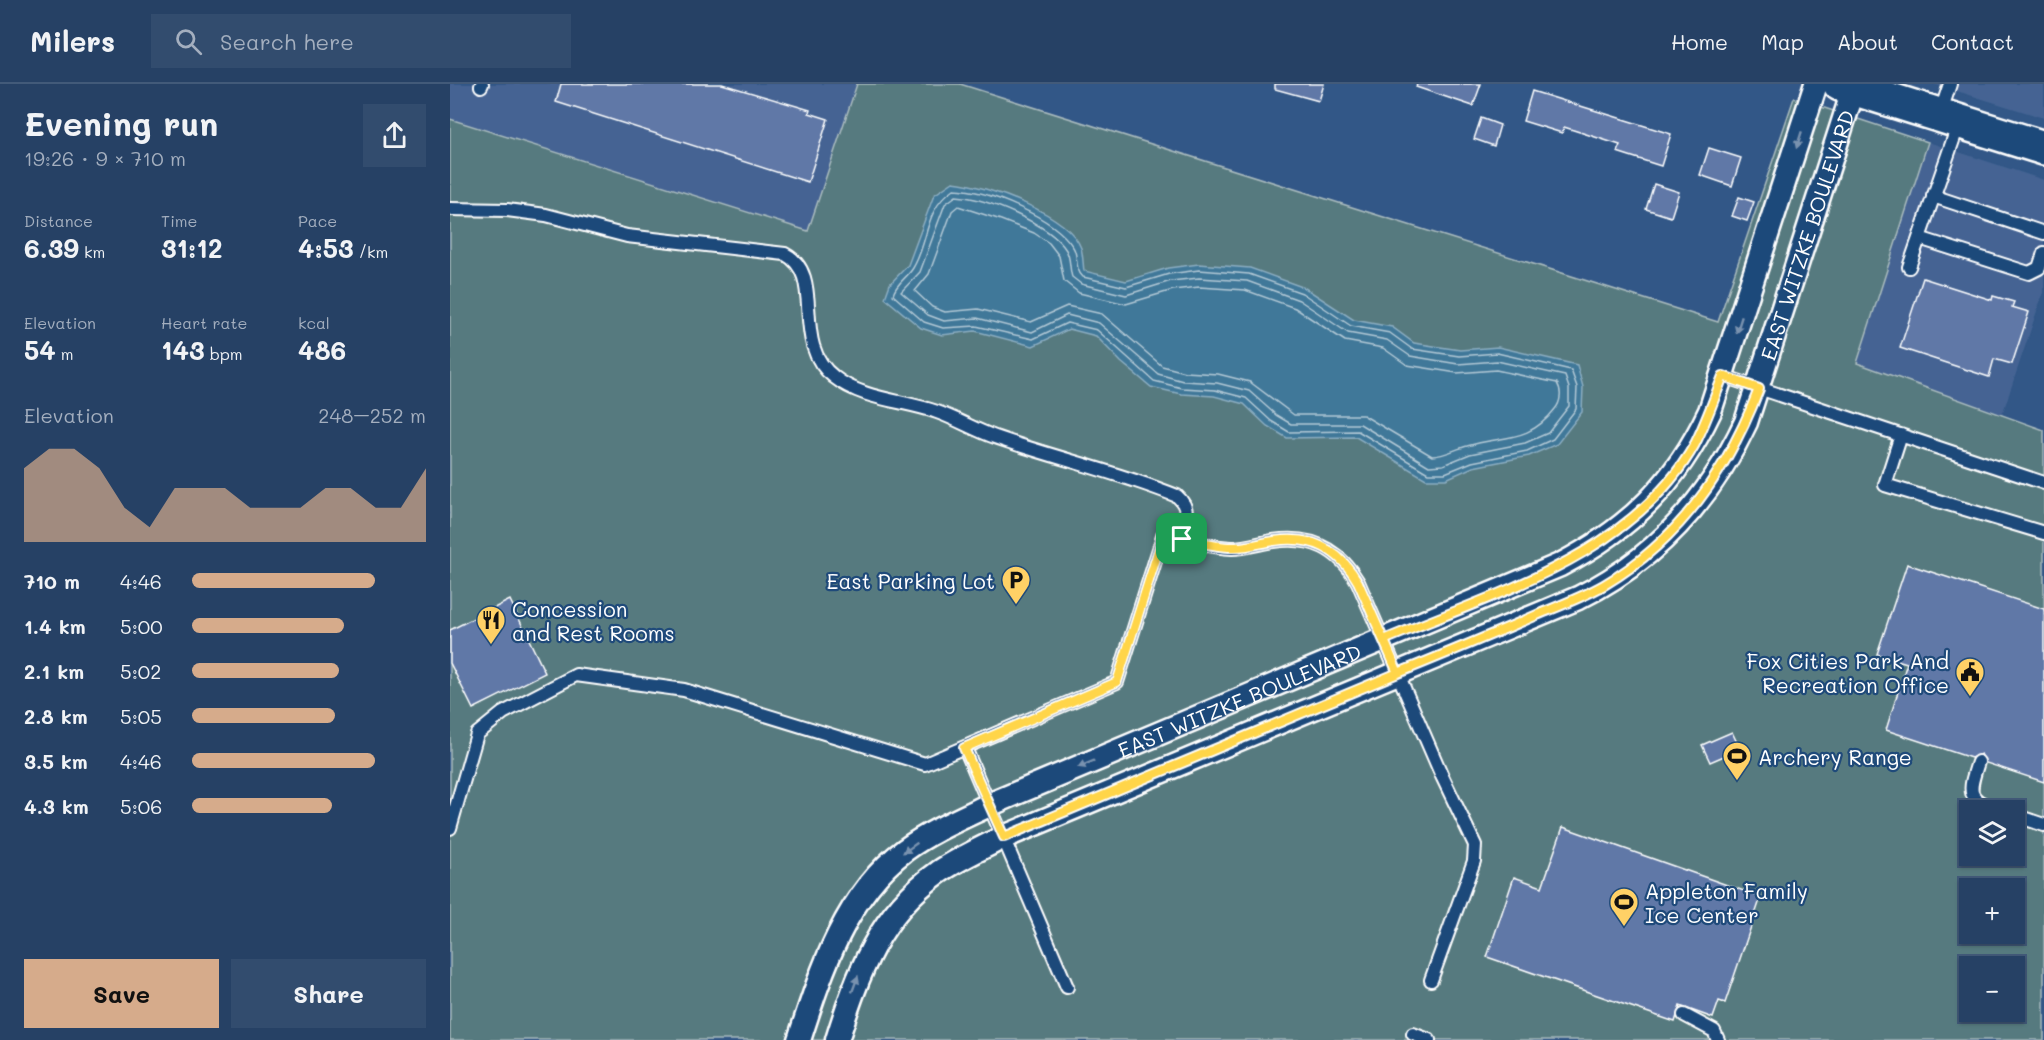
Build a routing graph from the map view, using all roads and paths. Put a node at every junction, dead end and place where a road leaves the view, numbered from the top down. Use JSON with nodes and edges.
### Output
{"nodes":[{"id":1,"x":1816,"y":84,"type":"edge"},
{"id":2,"x":1950,"y":84,"type":"edge"},
{"id":3,"x":1847,"y":86,"type":"edge"},
{"id":4,"x":1950,"y":118,"type":"junction"},
{"id":5,"x":2044,"y":148,"type":"edge"},
{"id":6,"x":1933,"y":196,"type":"junction"},
{"id":7,"x":450,"y":209,"type":"edge"},
{"id":8,"x":2044,"y":233,"type":"edge"},
{"id":9,"x":1919,"y":238,"type":"junction"},
{"id":10,"x":2044,"y":253,"type":"edge"},
{"id":11,"x":1909,"y":267,"type":"dead end"},
{"id":12,"x":1723,"y":376,"type":"junction"},
{"id":13,"x":1759,"y":389,"type":"junction"},
{"id":14,"x":1900,"y":435,"type":"junction"},
{"id":15,"x":2044,"y":483,"type":"edge"},
{"id":16,"x":2044,"y":534,"type":"edge"},
{"id":17,"x":1182,"y":539,"type":"junction"},
{"id":18,"x":1384,"y":640,"type":"junction"},
{"id":19,"x":1398,"y":673,"type":"junction"},
{"id":20,"x":964,"y":748,"type":"junction"},
{"id":21,"x":1978,"y":762,"type":"dead end"},
{"id":22,"x":1975,"y":800,"type":"edge"},
{"id":23,"x":991,"y":804,"type":"junction"},
{"id":24,"x":2025,"y":819,"type":"edge"},
{"id":25,"x":2044,"y":825,"type":"edge"},
{"id":26,"x":450,"y":828,"type":"edge"},
{"id":27,"x":1004,"y":837,"type":"junction"},
{"id":28,"x":1431,"y":980,"type":"dead end"},
{"id":29,"x":1067,"y":987,"type":"dead end"},
{"id":30,"x":1684,"y":1015,"type":"dead end"},
{"id":31,"x":1413,"y":1034,"type":"dead end"},
{"id":32,"x":799,"y":1040,"type":"edge"},
{"id":33,"x":837,"y":1040,"type":"edge"},
{"id":34,"x":1429,"y":1040,"type":"edge"},
{"id":35,"x":1718,"y":1040,"type":"edge"}],
"edges":[{"from":1,"to":12,"type":"street","name":"EAST WITZKE BOULEVARD","one_way":true},
{"from":2,"to":4,"type":"lane"},
{"from":3,"to":4,"type":"main road"},
{"from":3,"to":13,"type":"street","name":"EAST WITZKE BOULEVARD"},
{"from":4,"to":5,"type":"main road"},
{"from":4,"to":6,"type":"lane"},
{"from":6,"to":8,"type":"lane"},
{"from":6,"to":9,"type":"lane"},
{"from":7,"to":17,"type":"lane"},
{"from":9,"to":10,"type":"lane"},
{"from":9,"to":11,"type":"lane"},
{"from":12,"to":13,"type":"lane"},
{"from":12,"to":18,"type":"street","name":"EAST WITZKE BOULEVARD"},
{"from":13,"to":14,"type":"lane"},
{"from":13,"to":19,"type":"street","name":"EAST WITZKE BOULEVARD"},
{"from":14,"to":15,"type":"lane"},
{"from":14,"to":16,"type":"lane"},
{"from":17,"to":18,"type":"lane"},
{"from":17,"to":20,"type":"lane"},
{"from":18,"to":19,"type":"lane"},
{"from":18,"to":23,"type":"street","name":"EAST WITZKE BOULEVARD","one_way":true},
{"from":19,"to":27,"type":"street","name":"EAST WITZKE BOULEVARD"},
{"from":19,"to":28,"type":"lane"},
{"from":20,"to":23,"type":"lane"},
{"from":20,"to":26,"type":"lane"},
{"from":21,"to":22,"type":"lane"},
{"from":23,"to":27,"type":"lane"},
{"from":23,"to":32,"type":"street","name":"EAST WITZKE BOULEVARD","one_way":true},
{"from":24,"to":25,"type":"lane"},
{"from":27,"to":29,"type":"lane"},
{"from":33,"to":27,"type":"street","name":"EAST WITZKE BOULEVARD","one_way":true},
{"from":30,"to":35,"type":"lane"},
{"from":31,"to":34,"type":"lane"}]}
